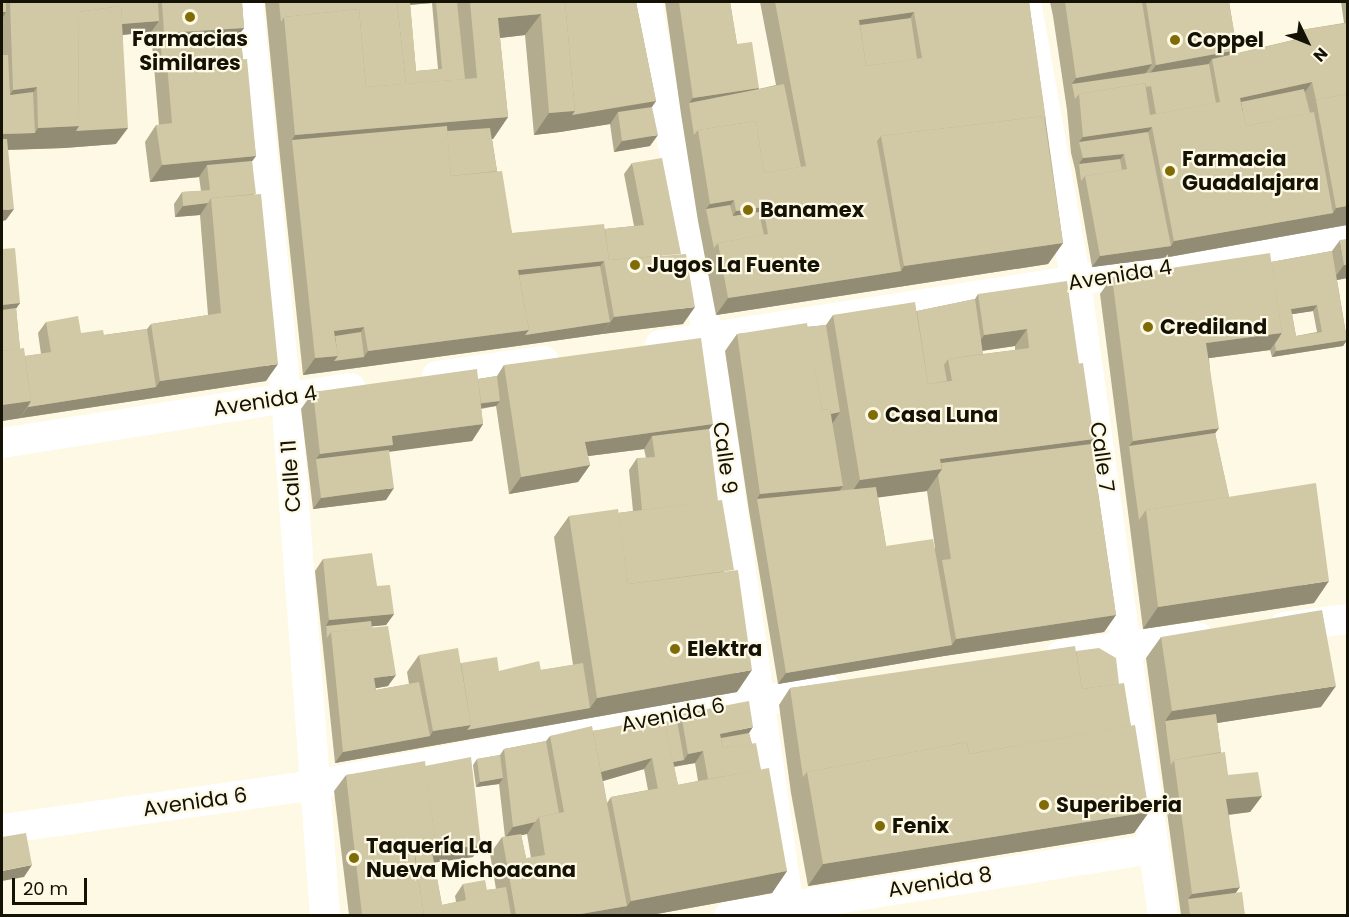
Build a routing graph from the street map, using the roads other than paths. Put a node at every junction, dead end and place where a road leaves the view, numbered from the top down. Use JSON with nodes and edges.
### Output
{"nodes":[{"id":1,"x":248,"y":2,"type":"edge"},
{"id":2,"x":647,"y":2,"type":"edge"},
{"id":3,"x":1026,"y":2,"type":"edge"},
{"id":4,"x":1347,"y":238,"type":"edge"},
{"id":5,"x":1076,"y":282,"type":"junction"},
{"id":6,"x":708,"y":338,"type":"junction"},
{"id":7,"x":626,"y":350,"type":"edge"},
{"id":8,"x":579,"y":356,"type":"edge"},
{"id":9,"x":286,"y":397,"type":"junction"},
{"id":10,"x":2,"y":443,"type":"edge"},
{"id":11,"x":1347,"y":620,"type":"edge"},
{"id":12,"x":1129,"y":645,"type":"junction"},
{"id":13,"x":1037,"y":659,"type":"edge"},
{"id":14,"x":852,"y":685,"type":"edge"},
{"id":15,"x":759,"y":698,"type":"junction"},
{"id":16,"x":314,"y":785,"type":"junction"},
{"id":17,"x":2,"y":829,"type":"edge"},
{"id":18,"x":1152,"y":849,"type":"junction"},
{"id":19,"x":789,"y":910,"type":"edge"},
{"id":20,"x":325,"y":915,"type":"edge"},
{"id":21,"x":729,"y":915,"type":"edge"},
{"id":22,"x":1163,"y":915,"type":"edge"}],
"edges":[{"from":1,"to":9,"type":"street","name":"Calle 11"},
{"from":2,"to":6,"type":"street","name":"Calle 9"},
{"from":3,"to":5,"type":"street","name":"Calle 7"},
{"from":4,"to":5,"type":"street","name":"Avenida 4"},
{"from":5,"to":6,"type":"street","name":"Avenida 4"},
{"from":5,"to":12,"type":"street","name":"Calle 7"},
{"from":6,"to":7,"type":"street","name":"Avenida 4"},
{"from":6,"to":15,"type":"street","name":"Calle 9"},
{"from":8,"to":9,"type":"street","name":"Avenida 4"},
{"from":9,"to":10,"type":"street","name":"Avenida 4"},
{"from":9,"to":16,"type":"street","name":"Calle 11"},
{"from":11,"to":12,"type":"street"},
{"from":12,"to":13,"type":"street"},
{"from":12,"to":18,"type":"street","name":"Calle 7"},
{"from":14,"to":15,"type":"street","name":"Avenida 6"},
{"from":15,"to":16,"type":"street","name":"Avenida 6"},
{"from":15,"to":19,"type":"street","name":"Calle 9"},
{"from":16,"to":17,"type":"street","name":"Avenida 6"},
{"from":16,"to":20,"type":"street","name":"Calle 11"},
{"from":18,"to":19,"type":"street","name":"Avenida 8"},
{"from":18,"to":22,"type":"street","name":"Calle 7"},
{"from":19,"to":21,"type":"street","name":"Avenida 8"}]}
